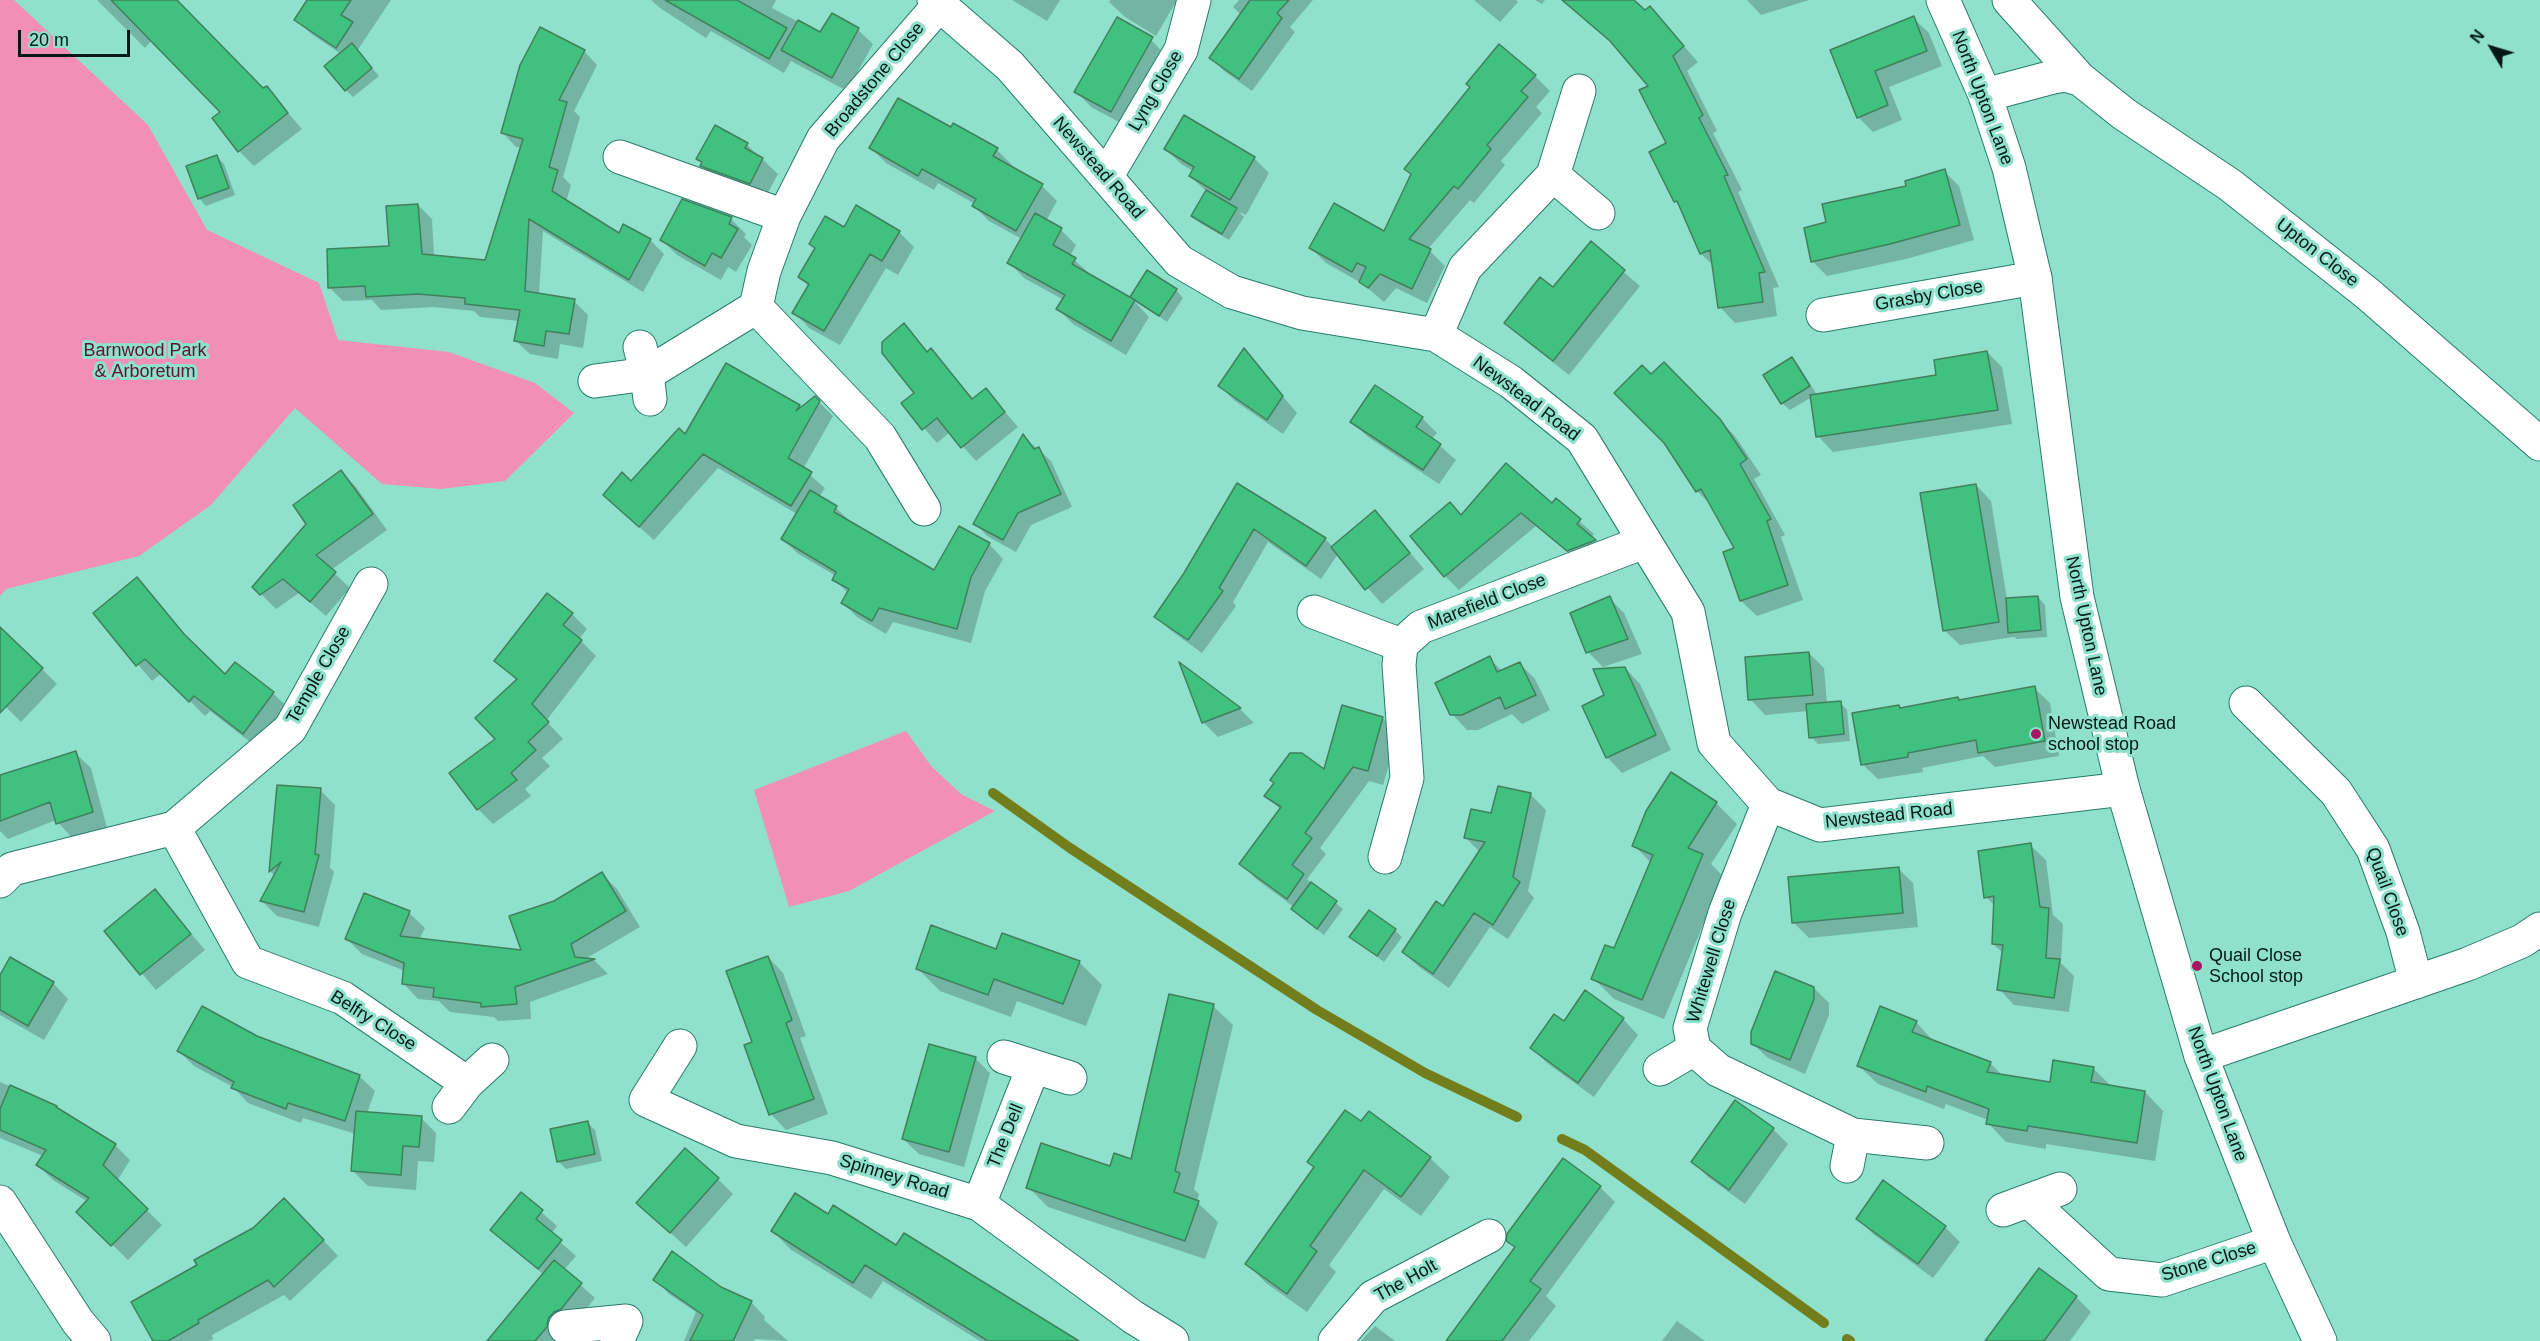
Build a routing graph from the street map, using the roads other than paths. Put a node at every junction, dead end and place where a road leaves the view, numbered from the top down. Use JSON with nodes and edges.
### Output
{"nodes":[{"id":1,"x":1194,"y":0,"type":"edge"},
{"id":2,"x":1943,"y":0,"type":"edge"},
{"id":3,"x":2010,"y":0,"type":"edge"},
{"id":4,"x":937,"y":2,"type":"edge"},
{"id":5,"x":2080,"y":79,"type":"junction"},
{"id":6,"x":1579,"y":90,"type":"dead end"},
{"id":7,"x":1985,"y":95,"type":"junction"},
{"id":8,"x":618,"y":155,"type":"dead end"},
{"id":9,"x":1553,"y":175,"type":"junction"},
{"id":10,"x":1106,"y":177,"type":"junction"},
{"id":11,"x":1598,"y":213,"type":"dead end"},
{"id":12,"x":784,"y":216,"type":"junction"},
{"id":13,"x":2035,"y":278,"type":"junction"},
{"id":14,"x":756,"y":307,"type":"junction"},
{"id":15,"x":1823,"y":315,"type":"dead end"},
{"id":16,"x":1437,"y":335,"type":"junction"},
{"id":17,"x":595,"y":381,"type":"dead end"},
{"id":18,"x":2540,"y":444,"type":"edge"},
{"id":19,"x":924,"y":509,"type":"dead end"},
{"id":20,"x":1644,"y":542,"type":"junction"},
{"id":21,"x":370,"y":584,"type":"dead end"},
{"id":22,"x":1314,"y":612,"type":"dead end"},
{"id":23,"x":1401,"y":645,"type":"junction"},
{"id":24,"x":2246,"y":703,"type":"dead end"},
{"id":25,"x":2123,"y":789,"type":"junction"},
{"id":26,"x":1768,"y":804,"type":"junction"},
{"id":27,"x":174,"y":828,"type":"junction"},
{"id":28,"x":1385,"y":857,"type":"dead end"},
{"id":29,"x":0,"y":881,"type":"edge"},
{"id":30,"x":2540,"y":929,"type":"edge"},
{"id":31,"x":2416,"y":982,"type":"junction"},
{"id":32,"x":680,"y":1046,"type":"dead end"},
{"id":33,"x":1694,"y":1049,"type":"junction"},
{"id":34,"x":2201,"y":1056,"type":"junction"},
{"id":35,"x":492,"y":1060,"type":"dead end"},
{"id":36,"x":1660,"y":1069,"type":"dead end"},
{"id":37,"x":1070,"y":1078,"type":"dead end"},
{"id":38,"x":1927,"y":1143,"type":"dead end"},
{"id":39,"x":2060,"y":1189,"type":"dead end"},
{"id":40,"x":0,"y":1202,"type":"edge"},
{"id":41,"x":979,"y":1204,"type":"junction"},
{"id":42,"x":1489,"y":1236,"type":"dead end"},
{"id":43,"x":2274,"y":1242,"type":"junction"},
{"id":44,"x":566,"y":1327,"type":"dead end"},
{"id":45,"x":622,"y":1331,"type":"edge"},
{"id":46,"x":94,"y":1341,"type":"edge"},
{"id":47,"x":1172,"y":1341,"type":"edge"},
{"id":48,"x":1335,"y":1341,"type":"edge"},
{"id":49,"x":2320,"y":1341,"type":"edge"}],
"edges":[{"from":1,"to":10,"type":"street","name":"Lyng Close"},
{"from":2,"to":7,"type":"street","name":"North Upton Lane"},
{"from":3,"to":5,"type":"street","name":"Upton Close"},
{"from":4,"to":10,"type":"street","name":"Newstead Road"},
{"from":4,"to":12,"type":"street","name":"Broadstone Close"},
{"from":5,"to":7,"type":"street"},
{"from":5,"to":18,"type":"street","name":"Upton Close"},
{"from":6,"to":9,"type":"street"},
{"from":7,"to":13,"type":"street","name":"North Upton Lane"},
{"from":8,"to":12,"type":"street"},
{"from":9,"to":11,"type":"street"},
{"from":9,"to":16,"type":"street"},
{"from":10,"to":16,"type":"street","name":"Newstead Road"},
{"from":12,"to":14,"type":"street","name":"Broadstone Close"},
{"from":13,"to":15,"type":"street","name":"Grasby Close"},
{"from":13,"to":25,"type":"street","name":"North Upton Lane"},
{"from":14,"to":17,"type":"street"},
{"from":14,"to":19,"type":"street"},
{"from":16,"to":20,"type":"street","name":"Newstead Road"},
{"from":20,"to":23,"type":"street","name":"Marefield Close"},
{"from":20,"to":26,"type":"street","name":"Newstead Road"},
{"from":21,"to":27,"type":"street","name":"Temple Close"},
{"from":22,"to":23,"type":"street"},
{"from":23,"to":28,"type":"street"},
{"from":24,"to":31,"type":"street","name":"Quail Close"},
{"from":25,"to":26,"type":"street","name":"Newstead Road"},
{"from":25,"to":34,"type":"street","name":"North Upton Lane"},
{"from":26,"to":33,"type":"street","name":"Whitewell Close"},
{"from":27,"to":29,"type":"street"},
{"from":27,"to":35,"type":"street","name":"Belfry Close"},
{"from":30,"to":31,"type":"street"},
{"from":31,"to":34,"type":"street"},
{"from":32,"to":41,"type":"street","name":"Spinney Road"},
{"from":33,"to":36,"type":"street"},
{"from":33,"to":38,"type":"street","name":"Whitewell Close"},
{"from":34,"to":43,"type":"street","name":"North Upton Lane"},
{"from":37,"to":41,"type":"street","name":"The Dell"},
{"from":39,"to":43,"type":"street","name":"Stone Close"},
{"from":40,"to":46,"type":"street"},
{"from":41,"to":47,"type":"street","name":"Spinney Road"},
{"from":42,"to":48,"type":"street","name":"The Holt"},
{"from":43,"to":49,"type":"street","name":"North Upton Lane"},
{"from":44,"to":45,"type":"street"}]}
